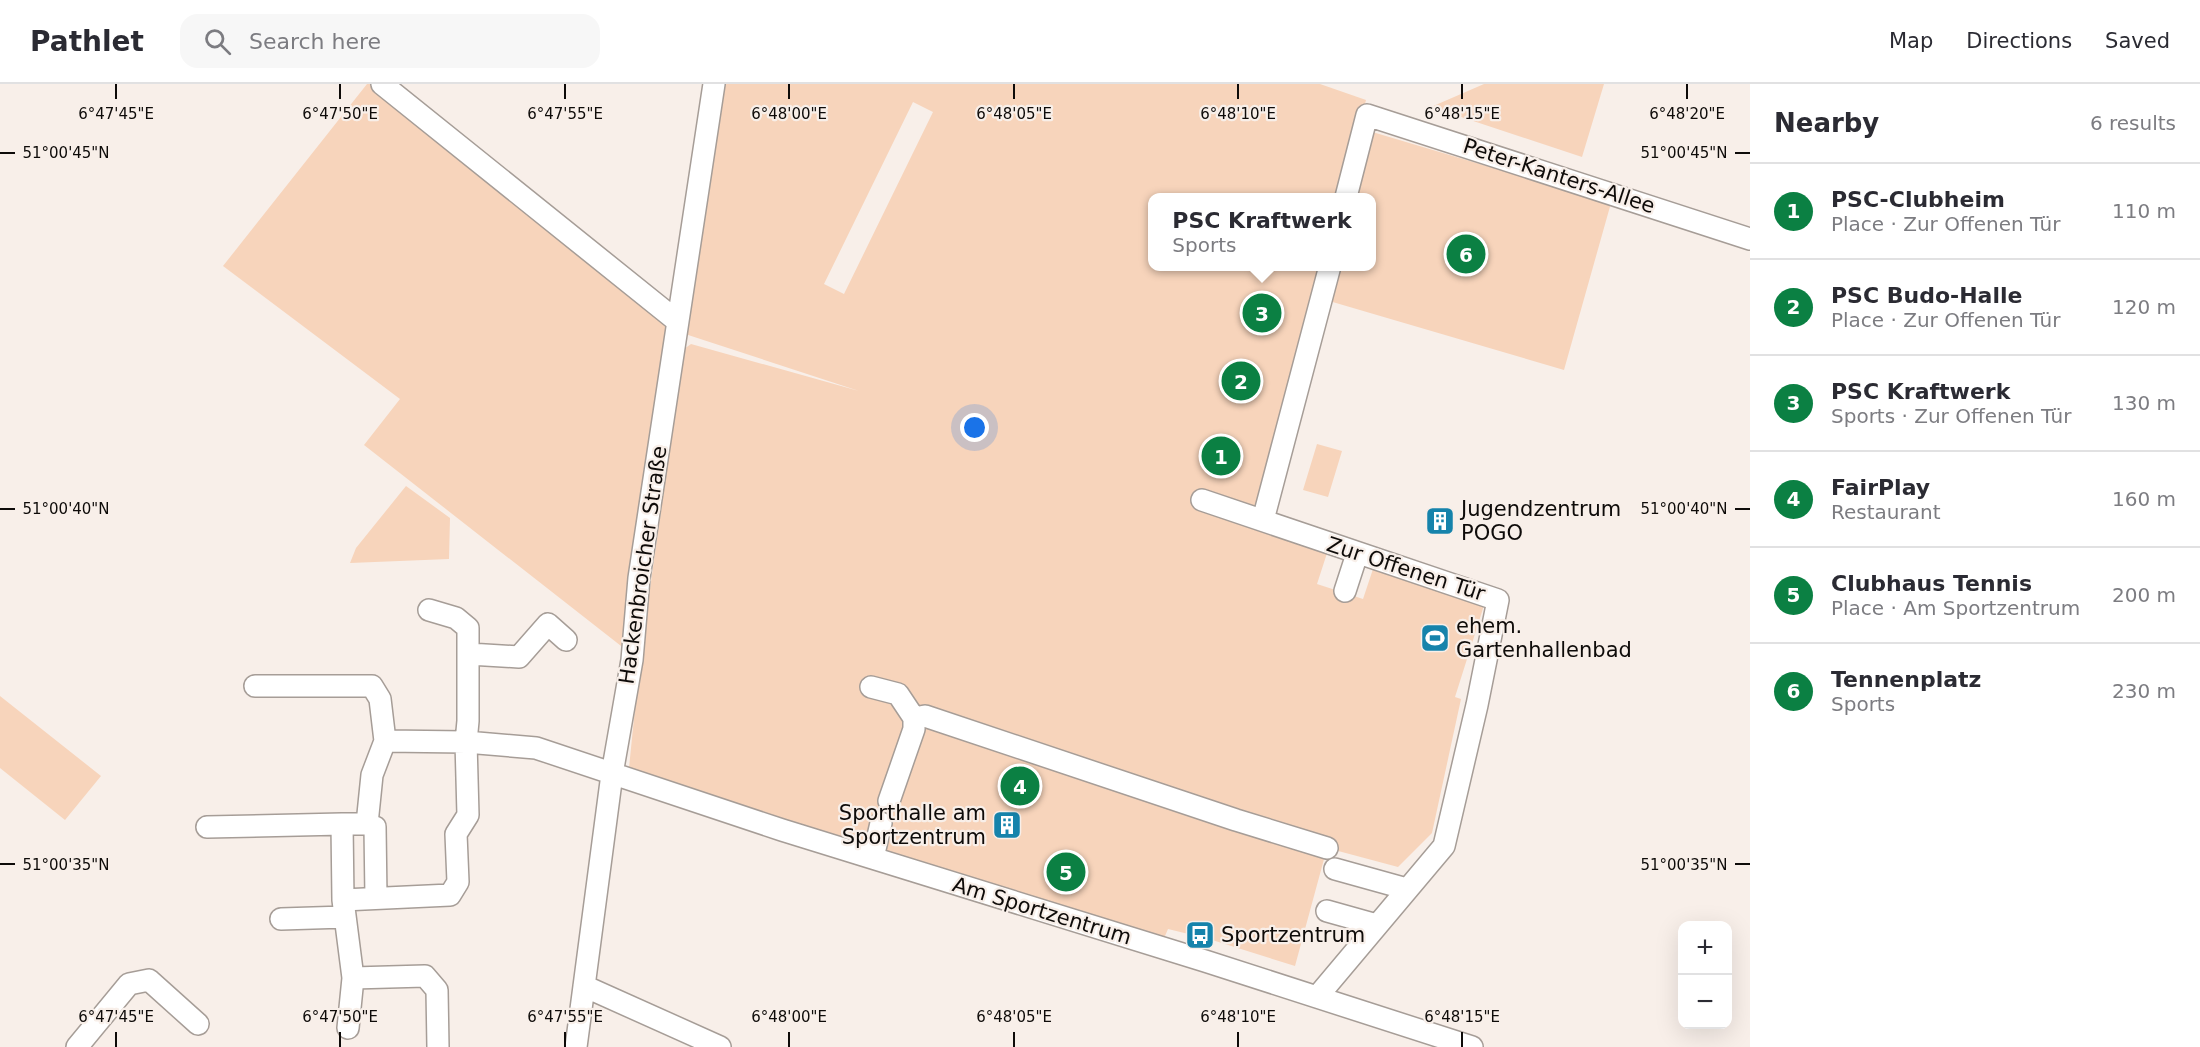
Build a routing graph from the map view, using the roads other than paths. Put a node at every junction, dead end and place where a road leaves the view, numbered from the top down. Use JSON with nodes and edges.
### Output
{"nodes":[{"id":1,"x":382,"y":84,"type":"edge"},
{"id":2,"x":714,"y":84,"type":"edge"},
{"id":3,"x":1347,"y":193,"type":"edge"},
{"id":4,"x":1750,"y":239,"type":"edge"},
{"id":5,"x":1329,"y":271,"type":"edge"},
{"id":6,"x":677,"y":321,"type":"junction"},
{"id":7,"x":1202,"y":500,"type":"dead end"},
{"id":8,"x":1263,"y":520,"type":"junction"},
{"id":9,"x":1357,"y":554,"type":"junction"},
{"id":10,"x":1345,"y":591,"type":"dead end"},
{"id":11,"x":429,"y":610,"type":"dead end"},
{"id":12,"x":566,"y":640,"type":"dead end"},
{"id":13,"x":469,"y":654,"type":"junction"},
{"id":14,"x":255,"y":686,"type":"dead end"},
{"id":15,"x":870,"y":687,"type":"dead end"},
{"id":16,"x":914,"y":718,"type":"junction"},
{"id":17,"x":385,"y":741,"type":"junction"},
{"id":18,"x":466,"y":742,"type":"junction"},
{"id":19,"x":612,"y":774,"type":"junction"},
{"id":20,"x":889,"y":801,"type":"dead end"},
{"id":21,"x":881,"y":823,"type":"dead end"},
{"id":22,"x":342,"y":824,"type":"junction"},
{"id":23,"x":367,"y":824,"type":"junction"},
{"id":24,"x":207,"y":827,"type":"dead end"},
{"id":25,"x":1327,"y":848,"type":"dead end"},
{"id":26,"x":873,"y":858,"type":"junction"},
{"id":27,"x":1335,"y":869,"type":"dead end"},
{"id":28,"x":1407,"y":889,"type":"junction"},
{"id":29,"x":376,"y":898,"type":"junction"},
{"id":30,"x":344,"y":909,"type":"junction"},
{"id":31,"x":1327,"y":911,"type":"dead end"},
{"id":32,"x":281,"y":919,"type":"dead end"},
{"id":33,"x":1377,"y":924,"type":"junction"},
{"id":34,"x":353,"y":978,"type":"junction"},
{"id":35,"x":584,"y":986,"type":"junction"},
{"id":36,"x":1317,"y":997,"type":"junction"},
{"id":37,"x":198,"y":1024,"type":"dead end"},
{"id":38,"x":348,"y":1029,"type":"dead end"},
{"id":39,"x":1412,"y":1038,"type":"edge"},
{"id":40,"x":77,"y":1047,"type":"edge"},
{"id":41,"x":438,"y":1047,"type":"edge"},
{"id":42,"x":576,"y":1047,"type":"edge"},
{"id":43,"x":720,"y":1047,"type":"edge"},
{"id":44,"x":1472,"y":1047,"type":"edge"}],
"edges":[{"from":1,"to":6,"type":"street"},
{"from":2,"to":6,"type":"street","name":"Hackenbroicher Straße"},
{"from":3,"to":4,"type":"street","name":"Peter-Kanters-Allee"},
{"from":5,"to":8,"type":"street"},
{"from":6,"to":19,"type":"street","name":"Hackenbroicher Straße"},
{"from":7,"to":8,"type":"street","name":"Zur Offenen Tür"},
{"from":8,"to":9,"type":"street","name":"Zur Offenen Tür"},
{"from":9,"to":10,"type":"street"},
{"from":9,"to":28,"type":"street","name":"Zur Offenen Tür"},
{"from":11,"to":13,"type":"street"},
{"from":12,"to":13,"type":"street"},
{"from":13,"to":18,"type":"street"},
{"from":14,"to":17,"type":"street"},
{"from":15,"to":16,"type":"street"},
{"from":16,"to":20,"type":"street"},
{"from":16,"to":25,"type":"street"},
{"from":17,"to":18,"type":"street","name":"Am Sportzentrum"},
{"from":17,"to":23,"type":"street"},
{"from":18,"to":19,"type":"street","name":"Am Sportzentrum"},
{"from":18,"to":29,"type":"street"},
{"from":19,"to":26,"type":"street","name":"Am Sportzentrum"},
{"from":19,"to":35,"type":"street","name":"Hackenbroicher Straße"},
{"from":21,"to":26,"type":"street"},
{"from":22,"to":23,"type":"street"},
{"from":22,"to":24,"type":"street"},
{"from":22,"to":30,"type":"street"},
{"from":23,"to":29,"type":"street"},
{"from":26,"to":36,"type":"street","name":"Am Sportzentrum"},
{"from":27,"to":28,"type":"street"},
{"from":28,"to":33,"type":"street","name":"Zur Offenen Tür"},
{"from":29,"to":30,"type":"street"},
{"from":30,"to":32,"type":"street"},
{"from":30,"to":34,"type":"street"},
{"from":31,"to":33,"type":"street"},
{"from":33,"to":36,"type":"street","name":"Zur Offenen Tür"},
{"from":34,"to":38,"type":"street"},
{"from":34,"to":41,"type":"street"},
{"from":35,"to":42,"type":"street","name":"Hackenbroicher Straße"},
{"from":35,"to":43,"type":"street"},
{"from":36,"to":39,"type":"street","name":"Am Sportzentrum"},
{"from":37,"to":40,"type":"street"},
{"from":39,"to":44,"type":"street","name":"Am Sportzentrum"}]}
